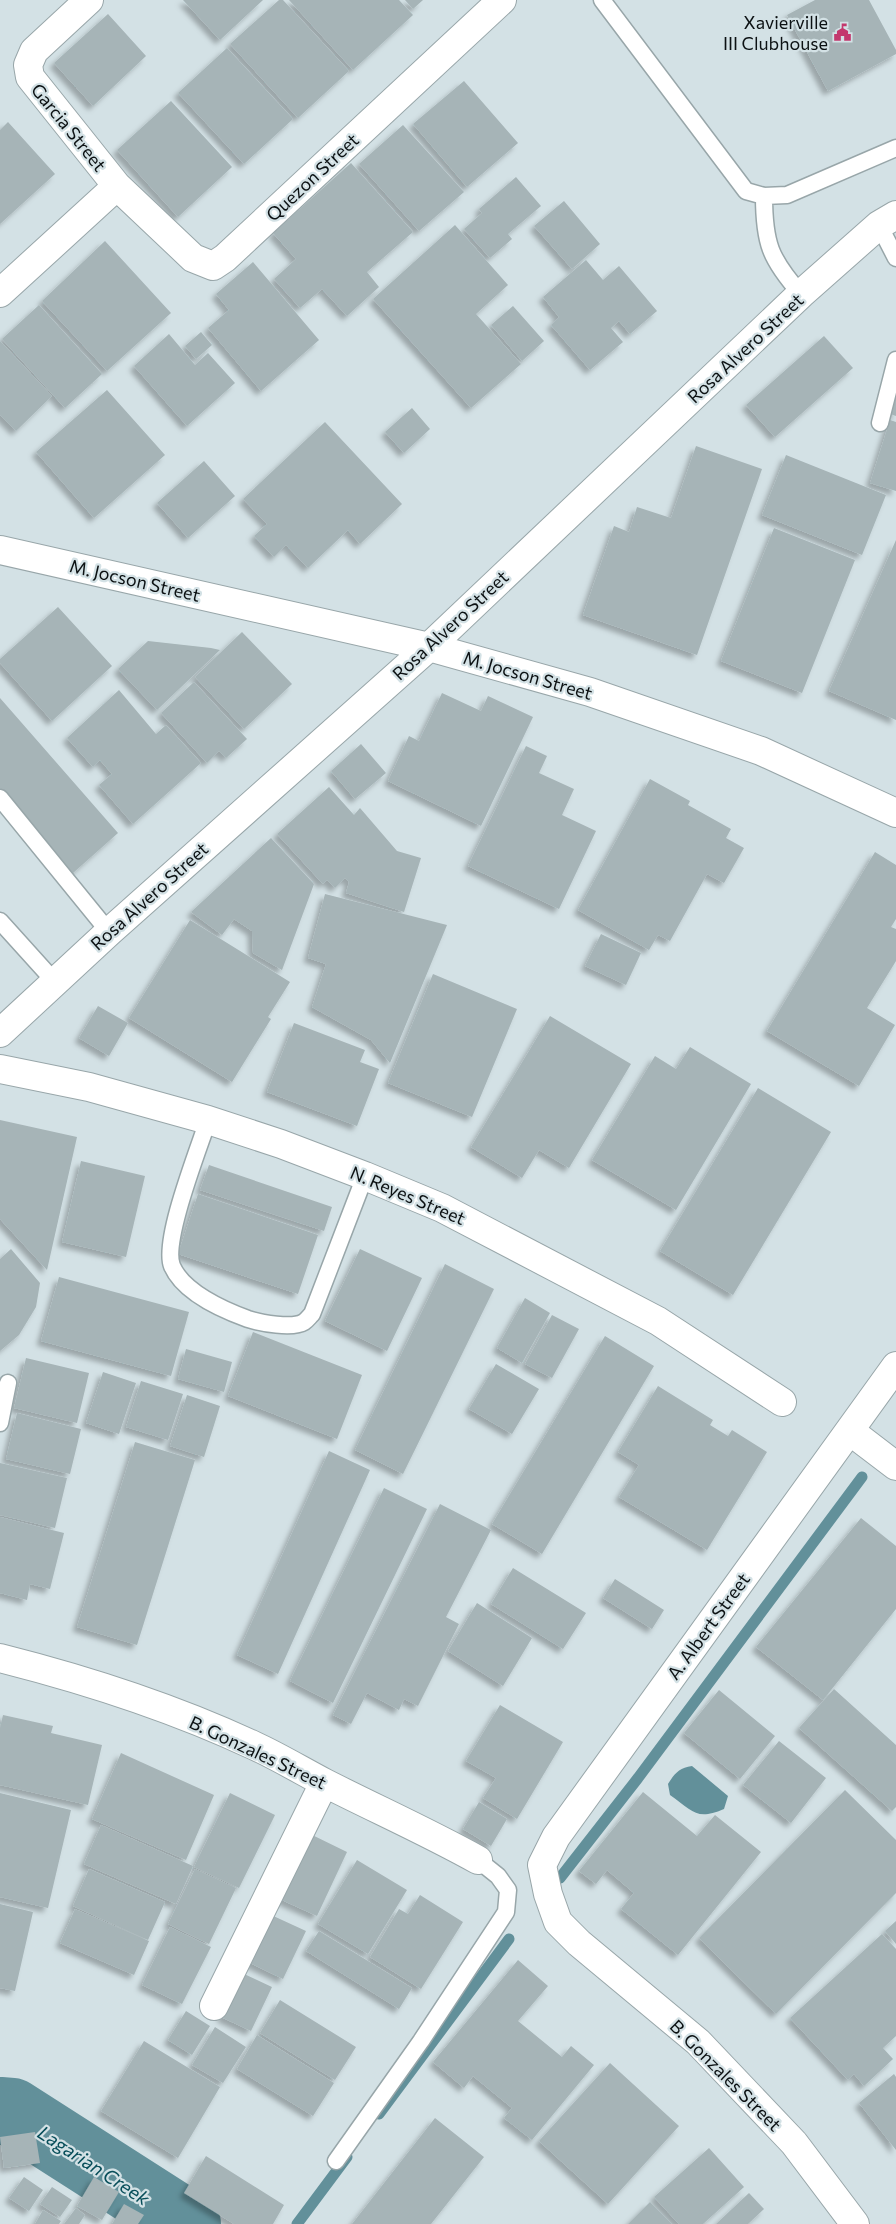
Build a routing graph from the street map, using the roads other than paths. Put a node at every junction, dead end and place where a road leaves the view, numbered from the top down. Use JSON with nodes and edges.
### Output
{"nodes":[{"id":1,"x":89,"y":0,"type":"edge"},
{"id":2,"x":502,"y":0,"type":"edge"},
{"id":3,"x":602,"y":0,"type":"edge"},
{"id":4,"x":896,"y":148,"type":"edge"},
{"id":5,"x":117,"y":186,"type":"junction"},
{"id":6,"x":764,"y":196,"type":"junction"},
{"id":7,"x":888,"y":220,"type":"edge"},
{"id":8,"x":896,"y":258,"type":"edge"},
{"id":9,"x":0,"y":293,"type":"edge"},
{"id":10,"x":801,"y":294,"type":"junction"},
{"id":11,"x":896,"y":360,"type":"edge"},
{"id":12,"x":880,"y":423,"type":"dead end"},
{"id":13,"x":0,"y":550,"type":"edge"},
{"id":14,"x":429,"y":647,"type":"junction"},
{"id":15,"x":0,"y":798,"type":"edge"},
{"id":16,"x":896,"y":813,"type":"edge"},
{"id":17,"x":0,"y":921,"type":"edge"},
{"id":18,"x":109,"y":932,"type":"junction"},
{"id":19,"x":55,"y":982,"type":"junction"},
{"id":20,"x":0,"y":1033,"type":"edge"},
{"id":21,"x":0,"y":1069,"type":"edge"},
{"id":22,"x":208,"y":1120,"type":"junction"},
{"id":23,"x":365,"y":1176,"type":"junction"},
{"id":24,"x":896,"y":1366,"type":"edge"},
{"id":25,"x":8,"y":1383,"type":"dead end"},
{"id":26,"x":782,"y":1402,"type":"dead end"},
{"id":27,"x":0,"y":1423,"type":"edge"},
{"id":28,"x":850,"y":1430,"type":"junction"},
{"id":29,"x":896,"y":1466,"type":"edge"},
{"id":30,"x":0,"y":1660,"type":"edge"},
{"id":31,"x":324,"y":1783,"type":"junction"},
{"id":32,"x":478,"y":1860,"type":"joint"},
{"id":33,"x":548,"y":1894,"type":"joint"},
{"id":34,"x":214,"y":2006,"type":"dead end"},
{"id":35,"x":336,"y":2161,"type":"dead end"},
{"id":36,"x":855,"y":2224,"type":"edge"}],
"edges":[{"from":1,"to":5,"type":"street","name":"Garcia Street"},
{"from":2,"to":5,"type":"street","name":"Quezon Street"},
{"from":3,"to":6,"type":"lane"},
{"from":4,"to":6,"type":"lane"},
{"from":5,"to":9,"type":"street"},
{"from":6,"to":10,"type":"lane"},
{"from":7,"to":8,"type":"lane"},
{"from":7,"to":10,"type":"street","name":"Rosa Alvero Street"},
{"from":10,"to":14,"type":"street","name":"Rosa Alvero Street"},
{"from":11,"to":12,"type":"lane"},
{"from":13,"to":14,"type":"street","name":"M. Jocson Street"},
{"from":14,"to":16,"type":"street","name":"M. Jocson Street"},
{"from":14,"to":18,"type":"street","name":"Rosa Alvero Street"},
{"from":15,"to":18,"type":"lane"},
{"from":17,"to":19,"type":"lane"},
{"from":18,"to":19,"type":"street","name":"Rosa Alvero Street"},
{"from":19,"to":20,"type":"street","name":"Rosa Alvero Street"},
{"from":21,"to":22,"type":"street","name":"N. Reyes Street"},
{"from":22,"to":23,"type":"street","name":"N. Reyes Street"},
{"from":22,"to":23,"type":"lane"},
{"from":23,"to":26,"type":"street","name":"N. Reyes Street"},
{"from":24,"to":28,"type":"street","name":"A. Albert Street"},
{"from":25,"to":27,"type":"lane"},
{"from":28,"to":29,"type":"street"},
{"from":28,"to":33,"type":"street","name":"A. Albert Street"},
{"from":30,"to":31,"type":"street","name":"B. Gonzales Street"},
{"from":31,"to":32,"type":"street","name":"B. Gonzales Street"},
{"from":31,"to":34,"type":"street"},
{"from":32,"to":35,"type":"lane"},
{"from":33,"to":36,"type":"street","name":"B. Gonzales Street"}]}
